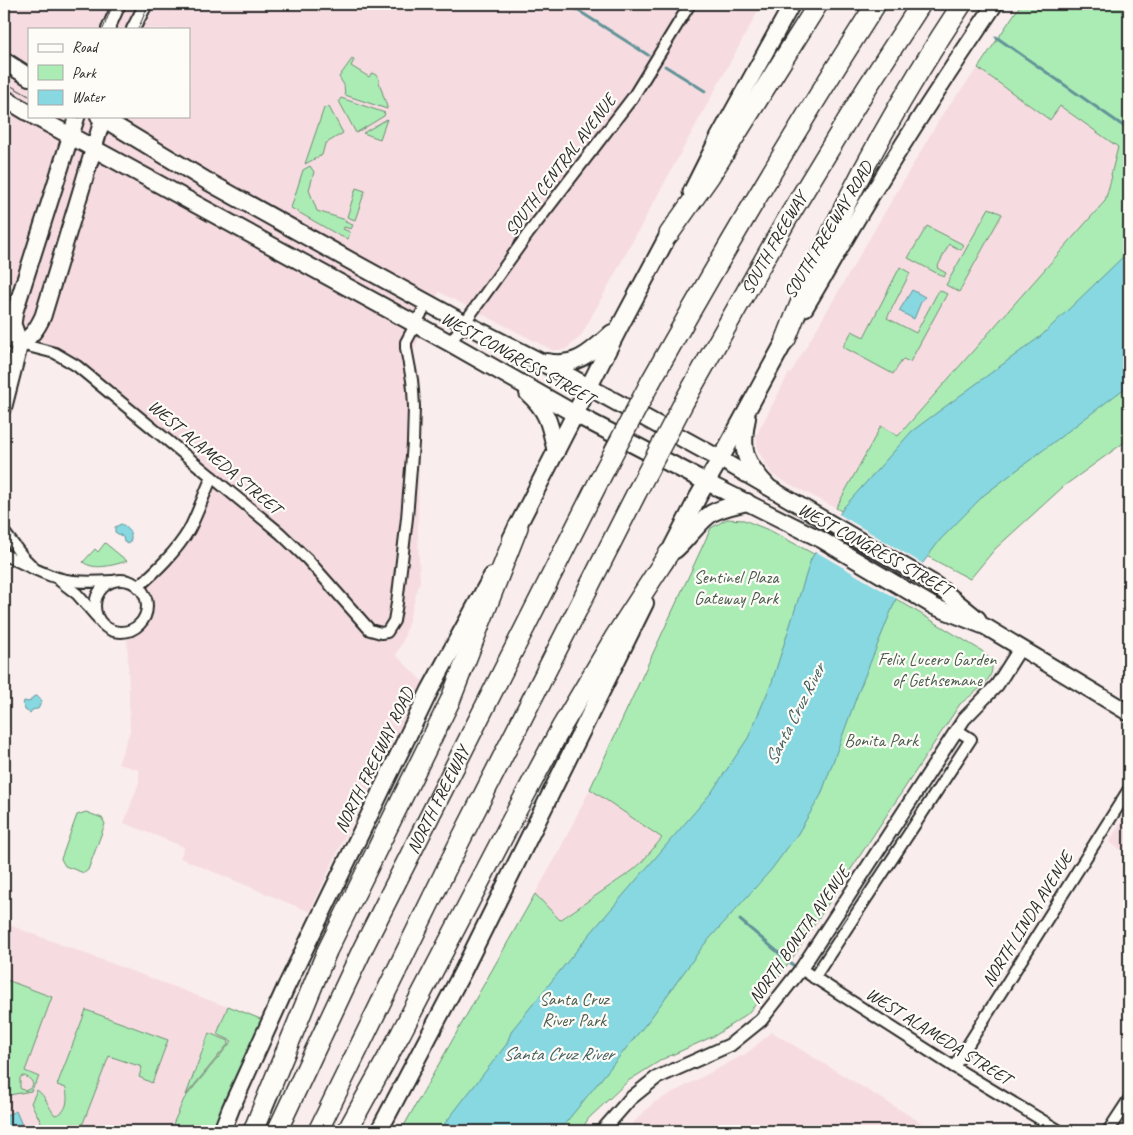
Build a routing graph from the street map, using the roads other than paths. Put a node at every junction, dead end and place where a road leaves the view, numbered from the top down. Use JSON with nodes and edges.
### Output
{"nodes":[{"id":1,"x":119,"y":4,"type":"edge"},
{"id":2,"x":146,"y":4,"type":"edge"},
{"id":3,"x":690,"y":4,"type":"edge"},
{"id":4,"x":792,"y":4,"type":"edge"},
{"id":5,"x":818,"y":4,"type":"edge"},
{"id":6,"x":876,"y":4,"type":"edge"},
{"id":7,"x":921,"y":4,"type":"edge"},
{"id":8,"x":962,"y":4,"type":"edge"},
{"id":9,"x":995,"y":4,"type":"edge"},
{"id":10,"x":108,"y":28,"type":"edge"},
{"id":11,"x":134,"y":28,"type":"edge"},
{"id":12,"x":4,"y":61,"type":"edge"},
{"id":13,"x":28,"y":76,"type":"edge"},
{"id":14,"x":4,"y":98,"type":"edge"},
{"id":15,"x":28,"y":112,"type":"edge"},
{"id":16,"x":38,"y":118,"type":"edge"},
{"id":17,"x":76,"y":118,"type":"edge"},
{"id":18,"x":102,"y":118,"type":"edge"},
{"id":19,"x":104,"y":118,"type":"edge"},
{"id":20,"x":71,"y":137,"type":"junction"},
{"id":21,"x":94,"y":149,"type":"junction"},
{"id":22,"x":669,"y":234,"type":"junction"},
{"id":23,"x":427,"y":303,"type":"junction"},
{"id":24,"x":464,"y":323,"type":"junction"},
{"id":25,"x":416,"y":324,"type":"junction"},
{"id":26,"x":620,"y":326,"type":"junction"},
{"id":27,"x":786,"y":339,"type":"junction"},
{"id":28,"x":4,"y":340,"type":"edge"},
{"id":29,"x":450,"y":343,"type":"junction"},
{"id":30,"x":20,"y":344,"type":"junction"},
{"id":31,"x":537,"y":359,"type":"junction"},
{"id":32,"x":510,"y":378,"type":"junction"},
{"id":33,"x":588,"y":387,"type":"junction"},
{"id":34,"x":4,"y":406,"type":"edge"},
{"id":35,"x":748,"y":408,"type":"junction"},
{"id":36,"x":575,"y":414,"type":"junction"},
{"id":37,"x":556,"y":452,"type":"junction"},
{"id":38,"x":720,"y":459,"type":"junction"},
{"id":39,"x":212,"y":477,"type":"junction"},
{"id":40,"x":706,"y":482,"type":"junction"},
{"id":41,"x":767,"y":486,"type":"junction"},
{"id":42,"x":747,"y":502,"type":"junction"},
{"id":43,"x":518,"y":527,"type":"junction"},
{"id":44,"x":4,"y":532,"type":"edge"},
{"id":45,"x":669,"y":554,"type":"junction"},
{"id":46,"x":4,"y":555,"type":"edge"},
{"id":47,"x":40,"y":571,"type":"junction"},
{"id":48,"x":55,"y":577,"type":"junction"},
{"id":49,"x":118,"y":580,"type":"junction"},
{"id":50,"x":138,"y":587,"type":"junction"},
{"id":51,"x":98,"y":619,"type":"junction"},
{"id":52,"x":986,"y":627,"type":"junction"},
{"id":53,"x":1021,"y":647,"type":"junction"},
{"id":54,"x":1129,"y":712,"type":"edge"},
{"id":55,"x":957,"y":730,"type":"junction"},
{"id":56,"x":1129,"y":788,"type":"edge"},
{"id":57,"x":801,"y":970,"type":"junction"},
{"id":58,"x":814,"y":978,"type":"junction"},
{"id":59,"x":954,"y":1067,"type":"junction"},
{"id":60,"x":1129,"y":1099,"type":"edge"},
{"id":61,"x":222,"y":1131,"type":"edge"},
{"id":62,"x":253,"y":1131,"type":"edge"},
{"id":63,"x":277,"y":1131,"type":"edge"},
{"id":64,"x":318,"y":1131,"type":"edge"},
{"id":65,"x":348,"y":1131,"type":"edge"},
{"id":66,"x":379,"y":1131,"type":"edge"},
{"id":67,"x":602,"y":1131,"type":"edge"},
{"id":68,"x":1060,"y":1131,"type":"edge"},
{"id":69,"x":1108,"y":1131,"type":"edge"}],
"edges":[{"from":1,"to":10,"type":"street"},
{"from":2,"to":11,"type":"street"},
{"from":3,"to":24,"type":"street","name":"SOUTH CENTRAL AVENUE"},
{"from":4,"to":22,"type":"main road"},
{"from":5,"to":22,"type":"highway"},
{"from":6,"to":63,"type":"highway","name":"NORTH FREEWAY","bridge":true},
{"from":7,"to":64,"type":"highway","name":"SOUTH FREEWAY","bridge":true},
{"from":8,"to":27,"type":"highway"},
{"from":9,"to":27,"type":"main road","name":"SOUTH FREEWAY ROAD"},
{"from":12,"to":13,"type":"main road"},
{"from":14,"to":15,"type":"main road"},
{"from":16,"to":20,"type":"main road","name":"WEST CONGRESS STREET"},
{"from":17,"to":20,"type":"main road"},
{"from":18,"to":21,"type":"main road"},
{"from":19,"to":23,"type":"main road","name":"WEST CONGRESS STREET"},
{"from":20,"to":21,"type":"main road","name":"WEST CONGRESS STREET"},
{"from":20,"to":30,"type":"main road"},
{"from":21,"to":25,"type":"main road","name":"WEST CONGRESS STREET"},
{"from":21,"to":30,"type":"main road"},
{"from":22,"to":26,"type":"main road"},
{"from":23,"to":24,"type":"main road","name":"WEST CONGRESS STREET"},
{"from":23,"to":25,"type":"street"},
{"from":24,"to":29,"type":"street","name":"SOUTH CENTRAL AVENUE"},
{"from":24,"to":31,"type":"main road","name":"WEST CONGRESS STREET"},
{"from":25,"to":29,"type":"main road","name":"WEST CONGRESS STREET"},
{"from":25,"to":39,"type":"street","name":"WEST ALAMEDA STREET"},
{"from":26,"to":31,"type":"main road"},
{"from":26,"to":33,"type":"main road"},
{"from":27,"to":35,"type":"main road","name":"SOUTH FREEWAY ROAD"},
{"from":28,"to":30,"type":"street","name":"WEST ALAMEDA STREET"},
{"from":29,"to":32,"type":"main road","name":"WEST CONGRESS STREET"},
{"from":30,"to":34,"type":"main road"},
{"from":30,"to":39,"type":"street","name":"WEST ALAMEDA STREET"},
{"from":31,"to":33,"type":"main road","name":"WEST CONGRESS STREET"},
{"from":32,"to":36,"type":"main road","name":"WEST CONGRESS STREET"},
{"from":32,"to":37,"type":"main road"},
{"from":33,"to":36,"type":"main road"},
{"from":33,"to":38,"type":"main road","name":"WEST CONGRESS STREET"},
{"from":35,"to":38,"type":"main road","name":"SOUTH FREEWAY ROAD"},
{"from":35,"to":41,"type":"main road"},
{"from":36,"to":37,"type":"main road","name":"NORTH FREEWAY ROAD"},
{"from":36,"to":40,"type":"main road","name":"WEST CONGRESS STREET"},
{"from":37,"to":43,"type":"main road","name":"NORTH FREEWAY ROAD"},
{"from":38,"to":40,"type":"main road","name":"SOUTH FREEWAY ROAD"},
{"from":38,"to":41,"type":"main road","name":"WEST CONGRESS STREET"},
{"from":39,"to":50,"type":"street"},
{"from":40,"to":42,"type":"main road","name":"WEST CONGRESS STREET"},
{"from":40,"to":45,"type":"main road"},
{"from":41,"to":52,"type":"main road","name":"WEST CONGRESS STREET"},
{"from":42,"to":45,"type":"main road"},
{"from":42,"to":52,"type":"main road","name":"WEST CONGRESS STREET"},
{"from":43,"to":61,"type":"main road","name":"NORTH FREEWAY ROAD"},
{"from":43,"to":62,"type":"highway"},
{"from":44,"to":47,"type":"street"},
{"from":45,"to":65,"type":"highway"},
{"from":45,"to":66,"type":"main road"},
{"from":46,"to":47,"type":"street"},
{"from":47,"to":48,"type":"street"},
{"from":48,"to":49,"type":"street"},
{"from":48,"to":51,"type":"street"},
{"from":49,"to":50,"type":"street"},
{"from":49,"to":51,"type":"street"},
{"from":50,"to":51,"type":"street"},
{"from":52,"to":53,"type":"main road","name":"WEST CONGRESS STREET"},
{"from":53,"to":54,"type":"main road","name":"WEST CONGRESS STREET"},
{"from":53,"to":55,"type":"street","name":"NORTH BONITA AVENUE"},
{"from":55,"to":57,"type":"street","name":"NORTH BONITA AVENUE"},
{"from":55,"to":58,"type":"street","name":"NORTH BONITA AVENUE"},
{"from":56,"to":59,"type":"street","name":"NORTH LINDA AVENUE"},
{"from":57,"to":58,"type":"street","name":"WEST ALAMEDA STREET"},
{"from":57,"to":67,"type":"street","name":"NORTH BONITA AVENUE"},
{"from":58,"to":59,"type":"street","name":"WEST ALAMEDA STREET"},
{"from":59,"to":68,"type":"street","name":"WEST ALAMEDA STREET"},
{"from":60,"to":69,"type":"street"}]}
